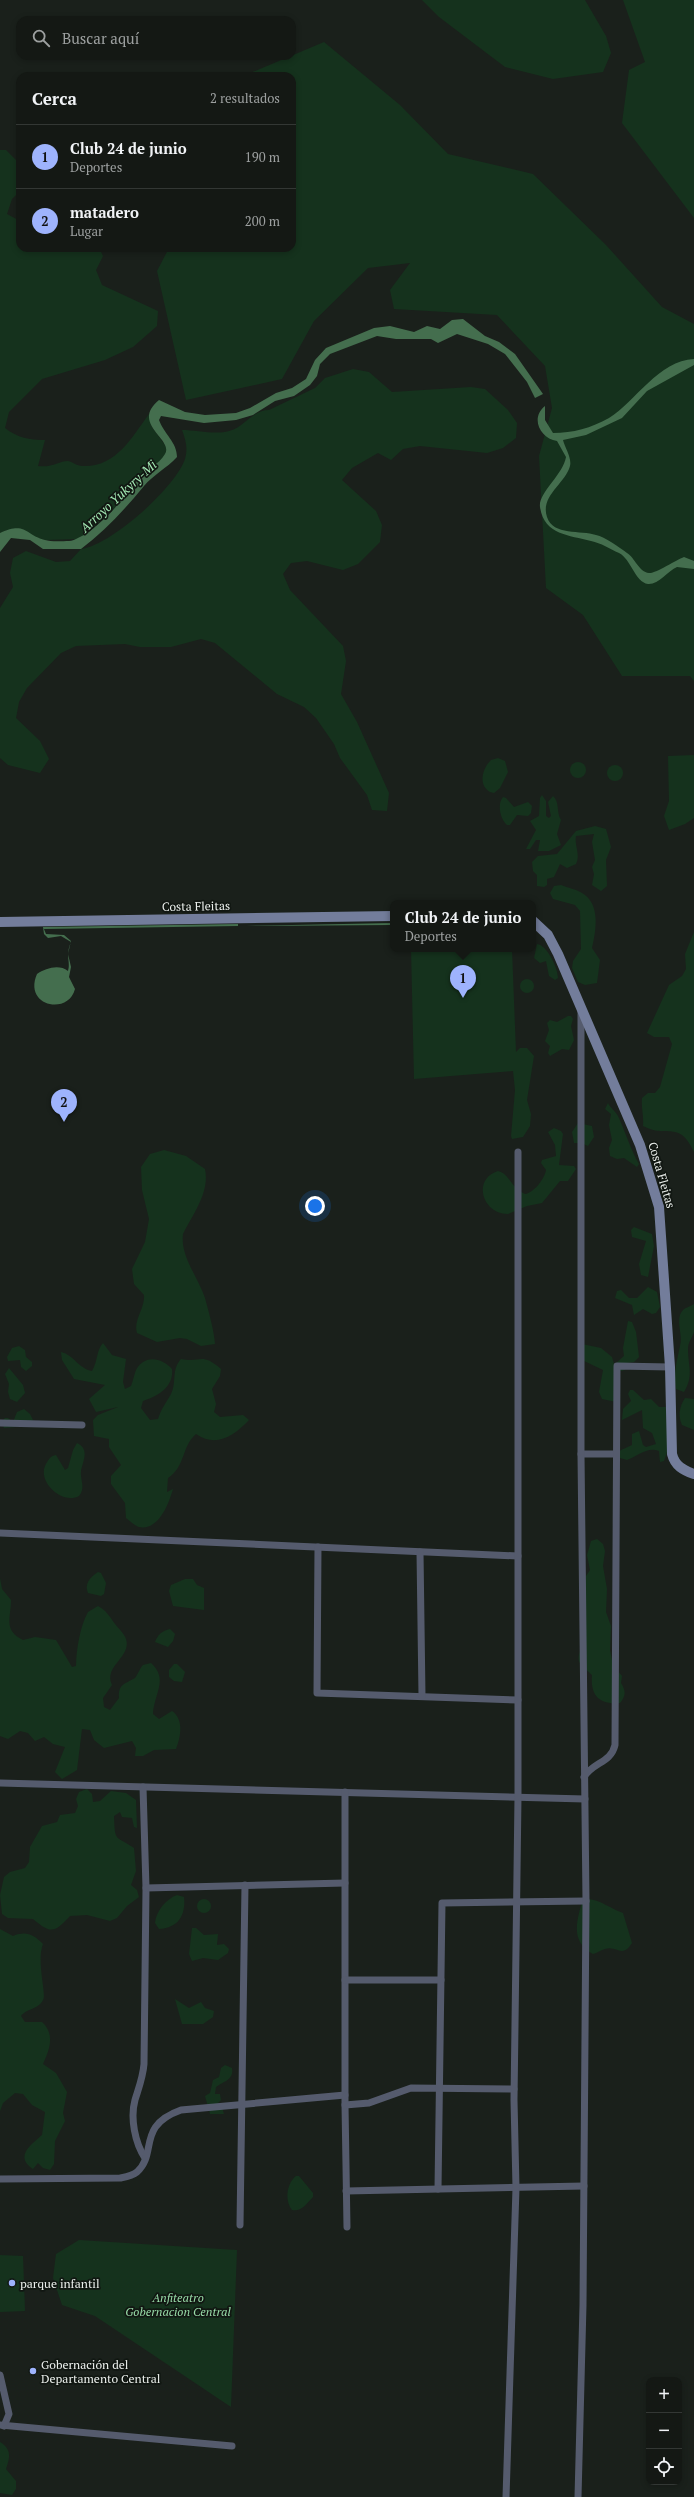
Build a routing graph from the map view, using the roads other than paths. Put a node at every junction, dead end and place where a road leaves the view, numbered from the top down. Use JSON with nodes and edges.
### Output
{"nodes":[{"id":1,"x":390,"y":916,"type":"edge"},
{"id":2,"x":0,"y":922,"type":"edge"},
{"id":3,"x":536,"y":924,"type":"edge"},
{"id":4,"x":581,"y":1008,"type":"junction"},
{"id":5,"x":518,"y":1152,"type":"dead end"},
{"id":6,"x":670,"y":1367,"type":"junction"},
{"id":7,"x":0,"y":1423,"type":"edge"},
{"id":8,"x":82,"y":1426,"type":"dead end"},
{"id":9,"x":580,"y":1454,"type":"junction"},
{"id":10,"x":616,"y":1454,"type":"junction"},
{"id":11,"x":694,"y":1474,"type":"edge"},
{"id":12,"x":0,"y":1533,"type":"edge"},
{"id":13,"x":318,"y":1547,"type":"junction"},
{"id":14,"x":420,"y":1552,"type":"junction"},
{"id":15,"x":518,"y":1556,"type":"junction"},
{"id":16,"x":422,"y":1696,"type":"junction"},
{"id":17,"x":518,"y":1700,"type":"junction"},
{"id":18,"x":584,"y":1777,"type":"junction"},
{"id":19,"x":0,"y":1783,"type":"edge"},
{"id":20,"x":144,"y":1787,"type":"junction"},
{"id":21,"x":345,"y":1792,"type":"junction"},
{"id":22,"x":518,"y":1797,"type":"junction"},
{"id":23,"x":584,"y":1799,"type":"junction"},
{"id":24,"x":345,"y":1883,"type":"junction"},
{"id":25,"x":245,"y":1885,"type":"junction"},
{"id":26,"x":146,"y":1888,"type":"junction"},
{"id":27,"x":516,"y":1902,"type":"junction"},
{"id":28,"x":586,"y":1902,"type":"junction"},
{"id":29,"x":345,"y":1980,"type":"junction"},
{"id":30,"x":441,"y":1980,"type":"junction"},
{"id":31,"x":440,"y":2088,"type":"junction"},
{"id":32,"x":514,"y":2089,"type":"junction"},
{"id":33,"x":344,"y":2095,"type":"junction"},
{"id":34,"x":344,"y":2105,"type":"junction"},
{"id":35,"x":242,"y":2106,"type":"junction"},
{"id":36,"x":145,"y":2158,"type":"junction"},
{"id":37,"x":0,"y":2179,"type":"edge"},
{"id":38,"x":584,"y":2186,"type":"junction"},
{"id":39,"x":516,"y":2188,"type":"junction"},
{"id":40,"x":438,"y":2189,"type":"junction"},
{"id":41,"x":346,"y":2191,"type":"junction"},
{"id":42,"x":240,"y":2225,"type":"dead end"},
{"id":43,"x":347,"y":2226,"type":"dead end"},
{"id":44,"x":0,"y":2375,"type":"edge"},
{"id":45,"x":2,"y":2425,"type":"edge"},
{"id":46,"x":232,"y":2446,"type":"dead end"},
{"id":47,"x":506,"y":2497,"type":"edge"},
{"id":48,"x":578,"y":2497,"type":"edge"}],
"edges":[{"from":1,"to":2,"type":"main road","name":"Costa Fleitas"},
{"from":3,"to":4,"type":"main road","name":"Costa Fleitas"},
{"from":4,"to":6,"type":"main road","name":"Costa Fleitas"},
{"from":4,"to":9,"type":"street"},
{"from":5,"to":15,"type":"street"},
{"from":6,"to":10,"type":"street"},
{"from":6,"to":11,"type":"main road","name":"Costa Fleitas"},
{"from":7,"to":8,"type":"street"},
{"from":9,"to":10,"type":"street"},
{"from":9,"to":18,"type":"street"},
{"from":10,"to":18,"type":"street"},
{"from":12,"to":13,"type":"street"},
{"from":13,"to":14,"type":"street"},
{"from":13,"to":16,"type":"street"},
{"from":14,"to":15,"type":"street"},
{"from":14,"to":16,"type":"street"},
{"from":15,"to":17,"type":"street"},
{"from":16,"to":17,"type":"street"},
{"from":17,"to":22,"type":"street"},
{"from":18,"to":23,"type":"street"},
{"from":19,"to":20,"type":"street"},
{"from":20,"to":21,"type":"street"},
{"from":20,"to":26,"type":"street"},
{"from":21,"to":22,"type":"street"},
{"from":21,"to":24,"type":"street"},
{"from":22,"to":23,"type":"street"},
{"from":22,"to":27,"type":"street"},
{"from":23,"to":28,"type":"street"},
{"from":24,"to":25,"type":"street"},
{"from":24,"to":29,"type":"street"},
{"from":25,"to":26,"type":"street"},
{"from":25,"to":35,"type":"street"},
{"from":26,"to":36,"type":"street"},
{"from":27,"to":28,"type":"street"},
{"from":27,"to":30,"type":"street"},
{"from":27,"to":32,"type":"street"},
{"from":28,"to":38,"type":"street"},
{"from":29,"to":30,"type":"street"},
{"from":29,"to":33,"type":"street"},
{"from":30,"to":31,"type":"street"},
{"from":31,"to":32,"type":"street"},
{"from":31,"to":34,"type":"street"},
{"from":31,"to":40,"type":"street"},
{"from":32,"to":39,"type":"street"},
{"from":33,"to":34,"type":"street"},
{"from":33,"to":35,"type":"street"},
{"from":34,"to":41,"type":"street"},
{"from":35,"to":36,"type":"street"},
{"from":35,"to":42,"type":"street"},
{"from":36,"to":37,"type":"street"},
{"from":38,"to":39,"type":"street"},
{"from":38,"to":48,"type":"street"},
{"from":39,"to":40,"type":"street"},
{"from":39,"to":47,"type":"street"},
{"from":40,"to":41,"type":"street"},
{"from":41,"to":43,"type":"street"},
{"from":44,"to":45,"type":"street"},
{"from":45,"to":46,"type":"street"}]}
